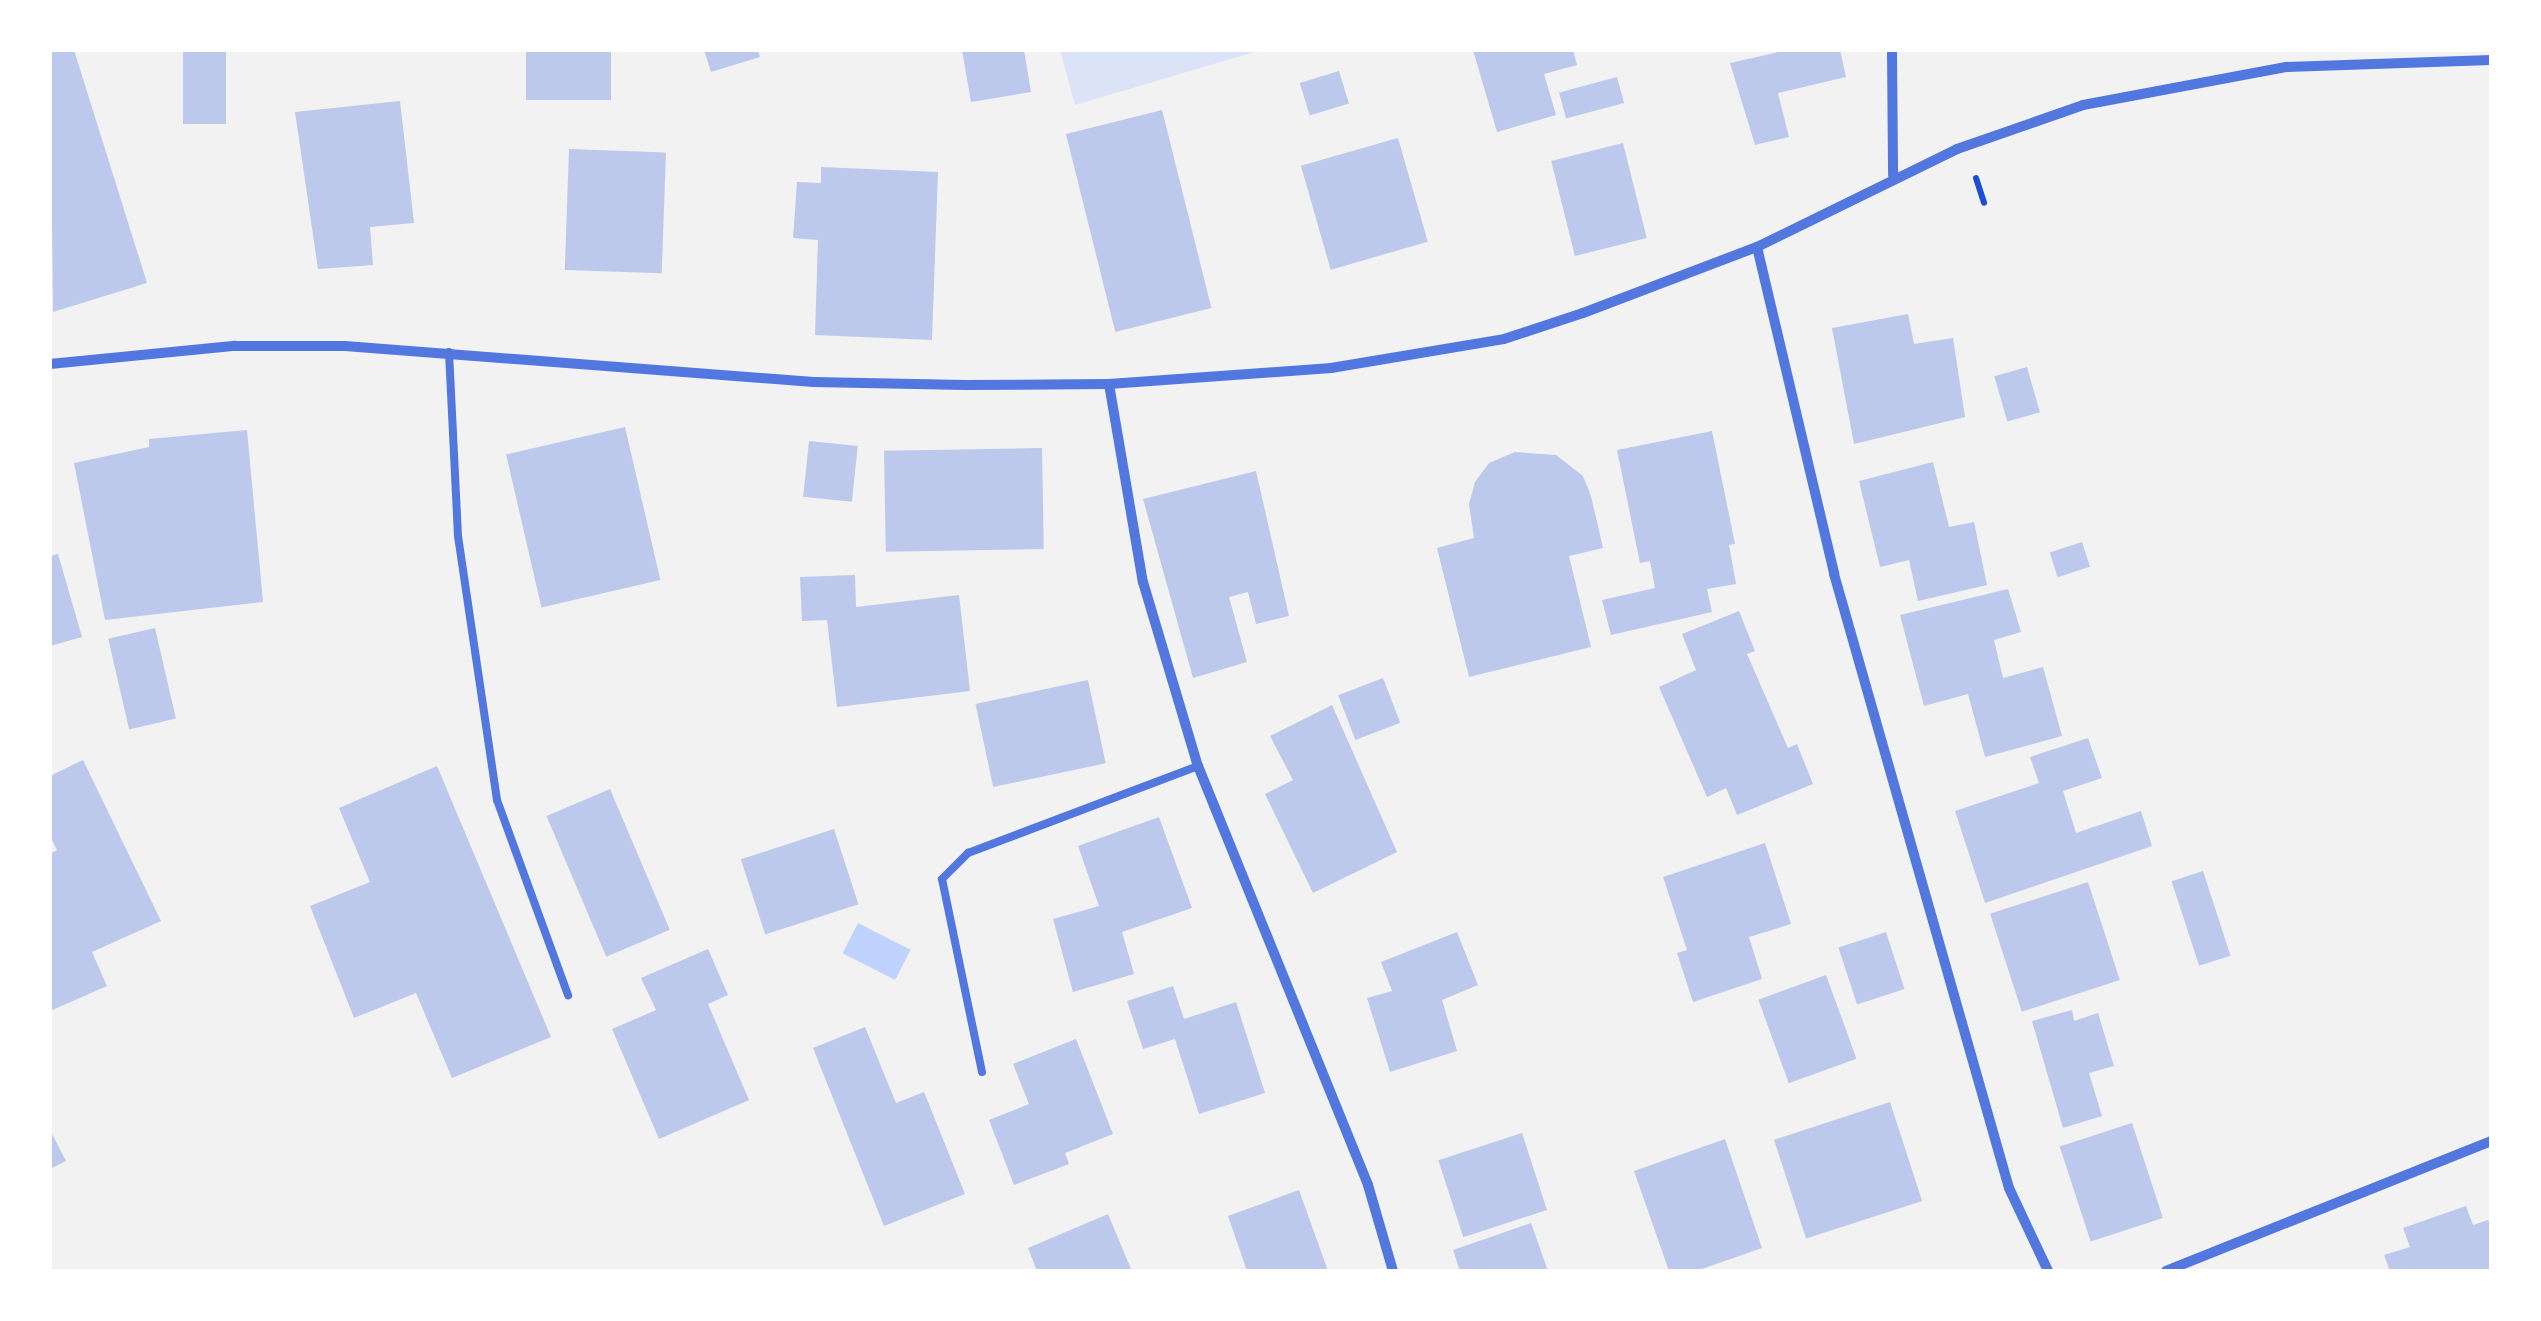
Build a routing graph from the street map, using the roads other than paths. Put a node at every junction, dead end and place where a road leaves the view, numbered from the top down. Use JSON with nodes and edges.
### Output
{"nodes":[{"id":1,"x":1892,"y":50,"type":"edge"},
{"id":2,"x":2491,"y":60,"type":"edge"},
{"id":3,"x":1893,"y":176,"type":"junction"},
{"id":4,"x":1757,"y":247,"type":"junction"},
{"id":5,"x":448,"y":352,"type":"junction"},
{"id":6,"x":50,"y":364,"type":"edge"},
{"id":7,"x":1108,"y":384,"type":"junction"},
{"id":8,"x":1198,"y":766,"type":"junction"},
{"id":9,"x":568,"y":995,"type":"dead end"},
{"id":10,"x":982,"y":1072,"type":"dead end"},
{"id":11,"x":2491,"y":1141,"type":"edge"},
{"id":12,"x":1392,"y":1271,"type":"edge"},
{"id":13,"x":2048,"y":1271,"type":"edge"},
{"id":14,"x":2166,"y":1271,"type":"edge"}],
"edges":[{"from":1,"to":3,"type":"street"},
{"from":2,"to":3,"type":"street"},
{"from":3,"to":4,"type":"street"},
{"from":4,"to":7,"type":"street"},
{"from":4,"to":13,"type":"street"},
{"from":5,"to":6,"type":"street"},
{"from":5,"to":7,"type":"street"},
{"from":5,"to":9,"type":"lane"},
{"from":7,"to":8,"type":"street"},
{"from":8,"to":10,"type":"lane"},
{"from":8,"to":12,"type":"street"},
{"from":11,"to":14,"type":"street"}]}
